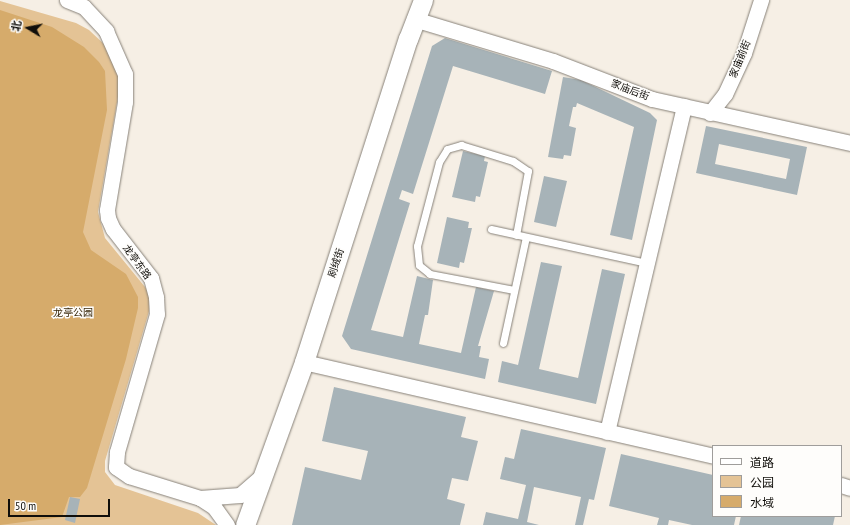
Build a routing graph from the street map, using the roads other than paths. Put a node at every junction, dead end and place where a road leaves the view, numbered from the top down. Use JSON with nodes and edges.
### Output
{"nodes":[{"id":1,"x":67,"y":0,"type":"edge"},
{"id":2,"x":422,"y":0,"type":"edge"},
{"id":3,"x":761,"y":0,"type":"edge"},
{"id":4,"x":414,"y":19,"type":"junction"},
{"id":5,"x":684,"y":106,"type":"junction"},
{"id":6,"x":710,"y":113,"type":"junction"},
{"id":7,"x":850,"y":143,"type":"edge"},
{"id":8,"x":491,"y":229,"type":"dead end"},
{"id":9,"x":516,"y":235,"type":"junction"},
{"id":10,"x":526,"y":237,"type":"junction"},
{"id":11,"x":647,"y":263,"type":"junction"},
{"id":12,"x":514,"y":290,"type":"junction"},
{"id":13,"x":503,"y":343,"type":"dead end"},
{"id":14,"x":304,"y":362,"type":"junction"},
{"id":15,"x":607,"y":432,"type":"junction"},
{"id":16,"x":712,"y":456,"type":"edge"},
{"id":17,"x":263,"y":475,"type":"junction"},
{"id":18,"x":200,"y":498,"type":"junction"},
{"id":19,"x":227,"y":525,"type":"edge"},
{"id":20,"x":245,"y":525,"type":"edge"}],
"edges":[{"from":1,"to":18,"type":"street","name":"龙亭东路"},
{"from":2,"to":4,"type":"street","name":"刷绒街"},
{"from":3,"to":6,"type":"street","name":"家庙前街"},
{"from":4,"to":5,"type":"street","name":"家庙后街"},
{"from":4,"to":14,"type":"street","name":"刷绒街"},
{"from":5,"to":6,"type":"street","name":"家庙后街"},
{"from":5,"to":11,"type":"street"},
{"from":6,"to":7,"type":"street","name":"家庙后街"},
{"from":8,"to":9,"type":"lane"},
{"from":9,"to":10,"type":"lane"},
{"from":9,"to":12,"type":"lane"},
{"from":10,"to":11,"type":"lane"},
{"from":10,"to":12,"type":"lane"},
{"from":11,"to":15,"type":"street"},
{"from":12,"to":13,"type":"lane"},
{"from":14,"to":15,"type":"street"},
{"from":14,"to":17,"type":"street","name":"刷绒街"},
{"from":15,"to":16,"type":"street"},
{"from":17,"to":18,"type":"street"},
{"from":17,"to":20,"type":"street","name":"刷绒街"},
{"from":18,"to":19,"type":"street","name":"龙亭东路"}]}
